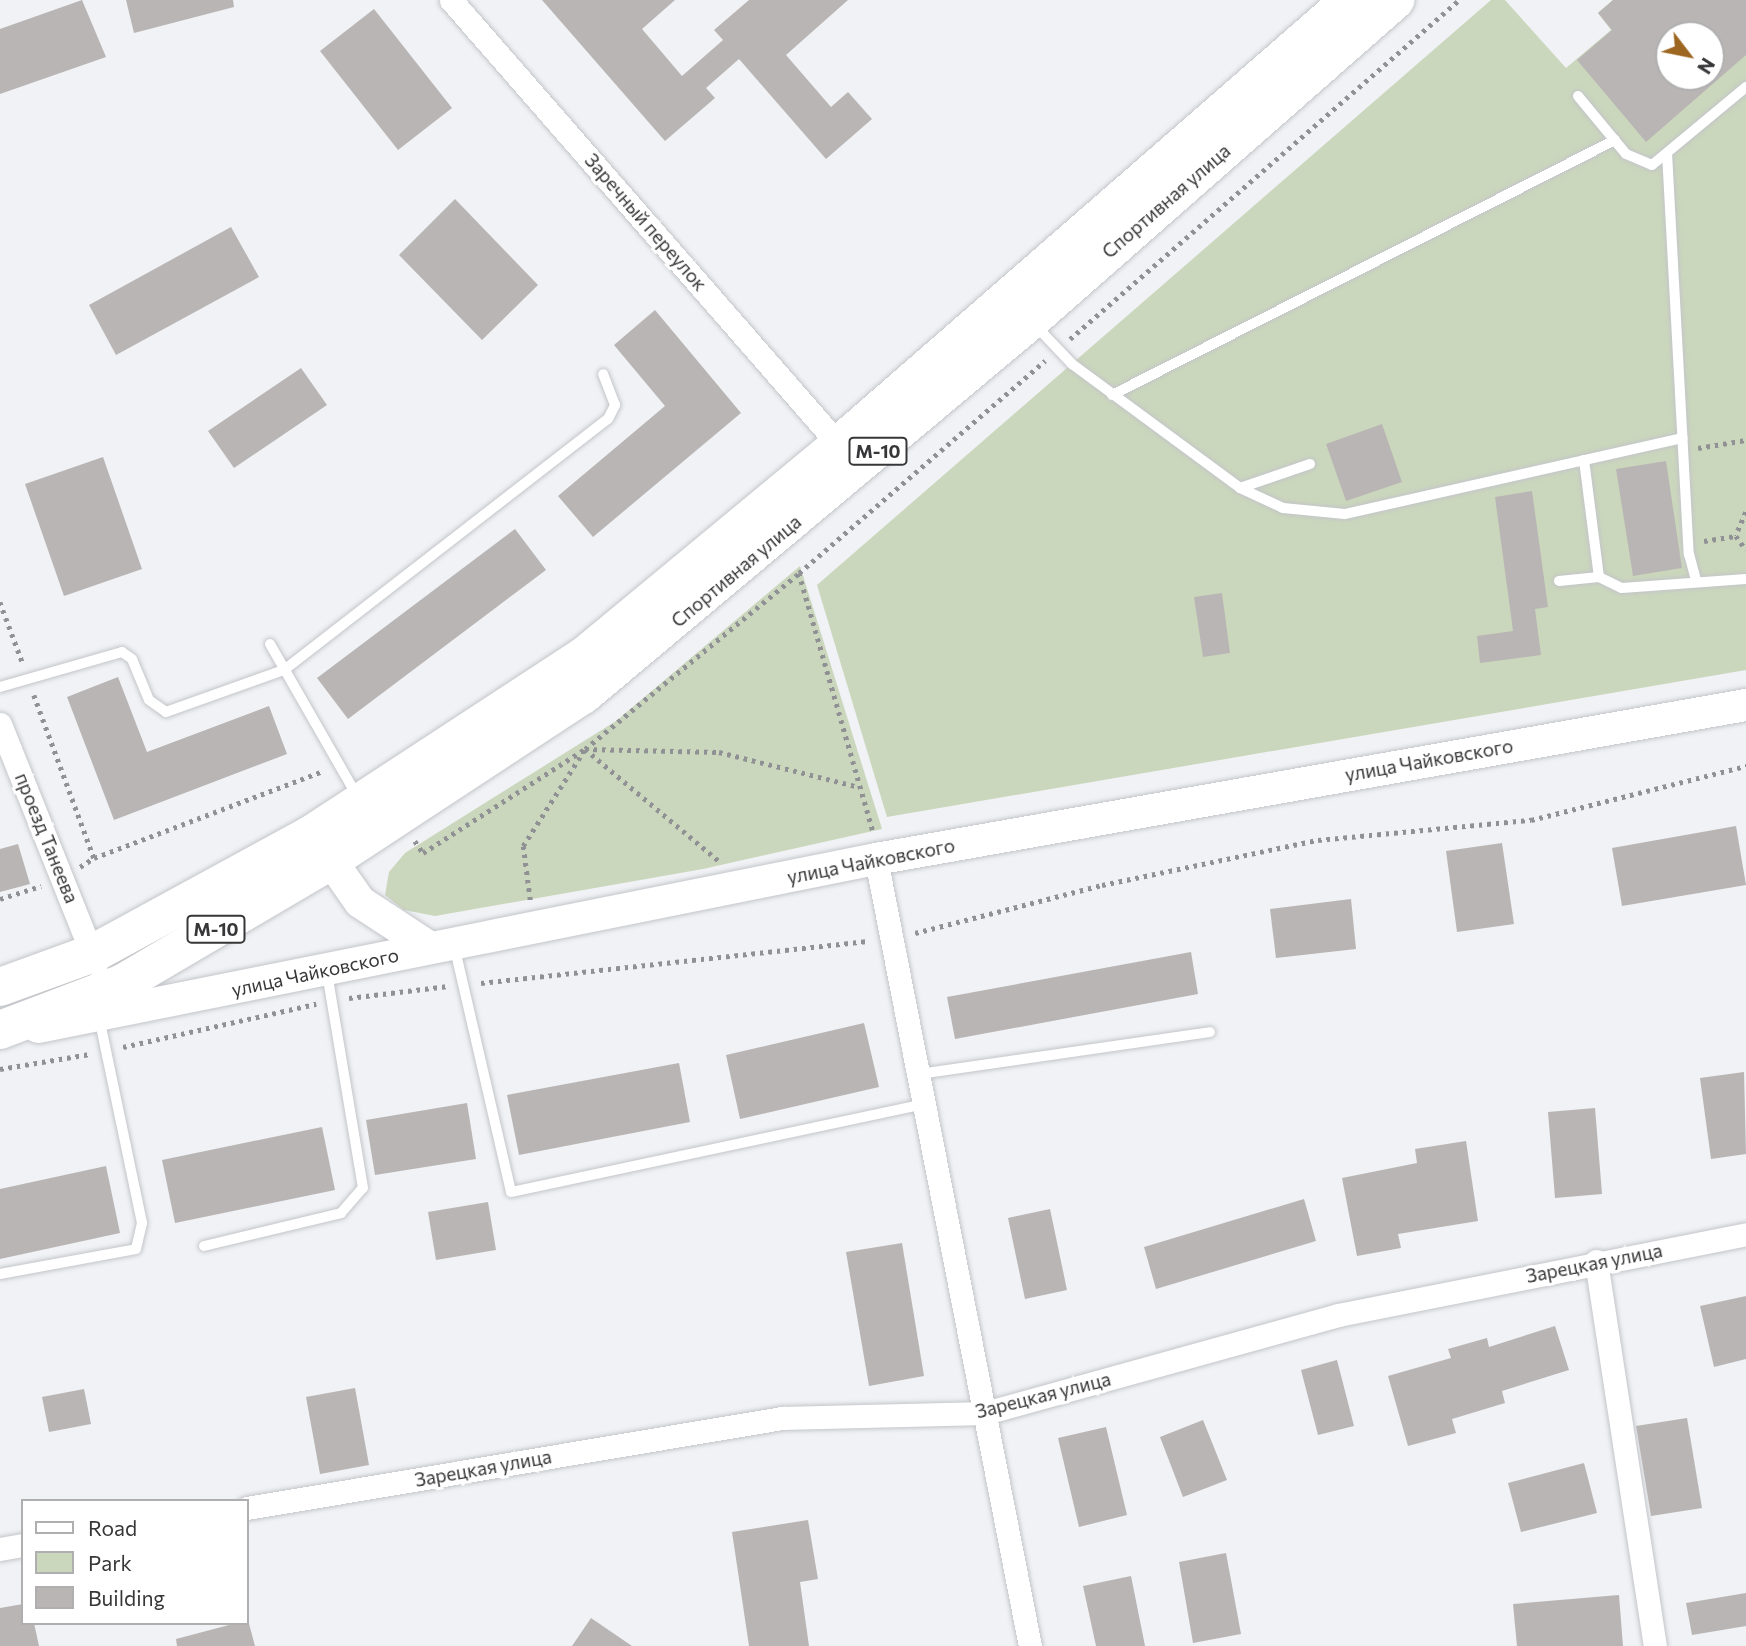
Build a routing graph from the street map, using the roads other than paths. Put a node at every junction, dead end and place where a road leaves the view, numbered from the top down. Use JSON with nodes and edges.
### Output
{"nodes":[{"id":1,"x":451,"y":0,"type":"edge"},
{"id":2,"x":1350,"y":0,"type":"edge"},
{"id":3,"x":1395,"y":0,"type":"edge"},
{"id":4,"x":1746,"y":88,"type":"edge"},
{"id":5,"x":1578,"y":96,"type":"dead end"},
{"id":6,"x":1615,"y":140,"type":"junction"},
{"id":7,"x":1667,"y":153,"type":"junction"},
{"id":8,"x":1031,"y":320,"type":"junction"},
{"id":9,"x":603,"y":374,"type":"dead end"},
{"id":10,"x":1112,"y":395,"type":"junction"},
{"id":11,"x":1683,"y":438,"type":"junction"},
{"id":12,"x":839,"y":445,"type":"junction"},
{"id":13,"x":1584,"y":460,"type":"junction"},
{"id":14,"x":1310,"y":464,"type":"dead end"},
{"id":15,"x":1240,"y":488,"type":"junction"},
{"id":16,"x":1599,"y":577,"type":"junction"},
{"id":17,"x":1746,"y":579,"type":"edge"},
{"id":18,"x":1559,"y":581,"type":"dead end"},
{"id":19,"x":1696,"y":581,"type":"junction"},
{"id":20,"x":270,"y":644,"type":"dead end"},
{"id":21,"x":284,"y":670,"type":"junction"},
{"id":22,"x":0,"y":687,"type":"edge"},
{"id":23,"x":1746,"y":705,"type":"edge"},
{"id":24,"x":0,"y":724,"type":"edge"},
{"id":25,"x":362,"y":805,"type":"junction"},
{"id":26,"x":321,"y":848,"type":"junction"},
{"id":27,"x":869,"y":848,"type":"junction"},
{"id":28,"x":441,"y":945,"type":"junction"},
{"id":29,"x":94,"y":953,"type":"junction"},
{"id":30,"x":327,"y":973,"type":"junction"},
{"id":31,"x":11,"y":984,"type":"edge"},
{"id":32,"x":99,"y":1005,"type":"junction"},
{"id":33,"x":0,"y":1032,"type":"edge"},
{"id":34,"x":1210,"y":1032,"type":"dead end"},
{"id":35,"x":919,"y":1074,"type":"junction"},
{"id":36,"x":924,"y":1104,"type":"junction"},
{"id":37,"x":1746,"y":1234,"type":"edge"},
{"id":38,"x":204,"y":1246,"type":"dead end"},
{"id":39,"x":1596,"y":1261,"type":"junction"},
{"id":40,"x":0,"y":1274,"type":"edge"},
{"id":41,"x":985,"y":1413,"type":"junction"},
{"id":42,"x":248,"y":1508,"type":"edge"},
{"id":43,"x":21,"y":1545,"type":"edge"},
{"id":44,"x":0,"y":1549,"type":"edge"},
{"id":45,"x":1030,"y":1646,"type":"edge"},
{"id":46,"x":1656,"y":1646,"type":"edge"}],
"edges":[{"from":1,"to":12,"type":"street","name":"Заречный переулок"},
{"from":2,"to":12,"type":"highway","name":"Спортивная улица","number":"М-10"},
{"from":3,"to":8,"type":"highway","name":"Спортивная улица","number":"М-10"},
{"from":4,"to":7,"type":"lane"},
{"from":5,"to":6,"type":"lane"},
{"from":6,"to":7,"type":"lane"},
{"from":6,"to":10,"type":"lane"},
{"from":7,"to":11,"type":"lane"},
{"from":8,"to":10,"type":"lane"},
{"from":8,"to":26,"type":"highway","name":"Спортивная улица","number":"М-10"},
{"from":9,"to":21,"type":"lane"},
{"from":10,"to":15,"type":"lane"},
{"from":11,"to":13,"type":"lane"},
{"from":11,"to":19,"type":"lane"},
{"from":12,"to":25,"type":"highway","name":"Спортивная улица","number":"М-10"},
{"from":13,"to":15,"type":"lane"},
{"from":13,"to":16,"type":"lane"},
{"from":14,"to":15,"type":"lane"},
{"from":16,"to":18,"type":"lane"},
{"from":16,"to":19,"type":"lane"},
{"from":17,"to":19,"type":"lane"},
{"from":20,"to":21,"type":"lane"},
{"from":21,"to":22,"type":"lane"},
{"from":21,"to":25,"type":"lane"},
{"from":23,"to":27,"type":"street","name":"улица Чайковского"},
{"from":24,"to":29,"type":"street","name":"проезд Танеева"},
{"from":25,"to":26,"type":"highway","name":"Спортивная улица","number":"М-10"},
{"from":26,"to":28,"type":"street"},
{"from":26,"to":29,"type":"highway","name":"Спортивная улица","number":"М-10"},
{"from":26,"to":32,"type":"highway","name":"Спортивная улица","number":"М-10"},
{"from":27,"to":28,"type":"street","name":"улица Чайковского"},
{"from":27,"to":35,"type":"street"},
{"from":28,"to":30,"type":"street","name":"улица Чайковского"},
{"from":28,"to":36,"type":"lane"},
{"from":29,"to":31,"type":"highway","name":"Спортивная улица","number":"М-10"},
{"from":29,"to":32,"type":"street","name":"проезд Танеева"},
{"from":30,"to":32,"type":"street","name":"улица Чайковского"},
{"from":30,"to":38,"type":"lane"},
{"from":32,"to":33,"type":"highway","name":"Спортивная улица","number":"М-10"},
{"from":32,"to":40,"type":"lane"},
{"from":34,"to":35,"type":"lane"},
{"from":35,"to":36,"type":"street"},
{"from":36,"to":41,"type":"street"},
{"from":37,"to":39,"type":"street","name":"Зарецкая улица"},
{"from":39,"to":41,"type":"street","name":"Зарецкая улица"},
{"from":39,"to":46,"type":"street"},
{"from":41,"to":42,"type":"street","name":"Зарецкая улица"},
{"from":41,"to":45,"type":"street"},
{"from":43,"to":44,"type":"street"}]}
